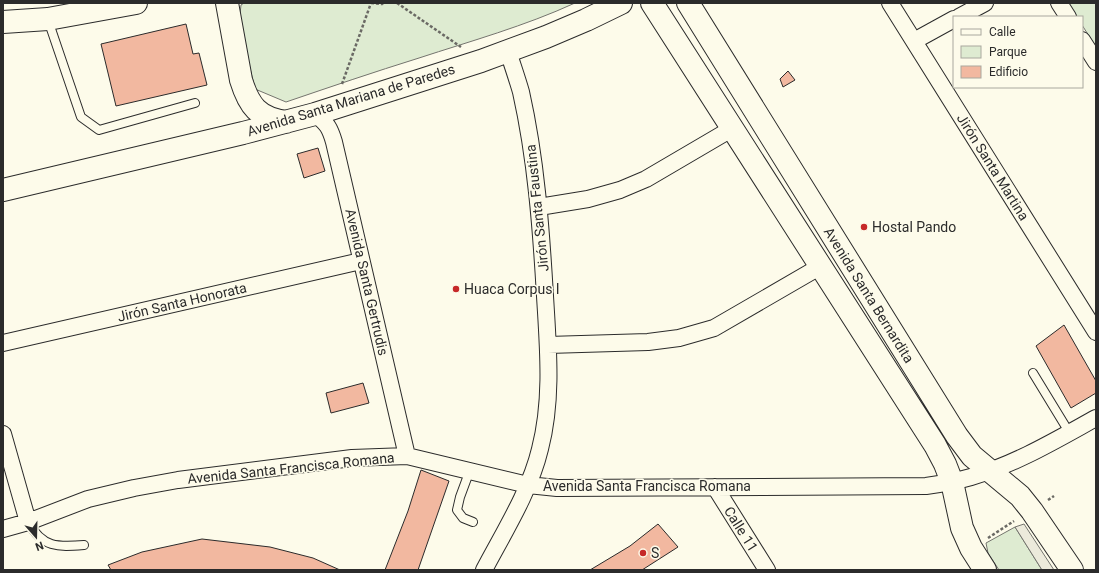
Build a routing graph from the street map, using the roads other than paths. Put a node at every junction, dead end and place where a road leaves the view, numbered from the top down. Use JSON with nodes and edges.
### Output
{"nodes":[{"id":1,"x":136,"y":3,"type":"edge"},
{"id":2,"x":227,"y":3,"type":"edge"},
{"id":3,"x":621,"y":3,"type":"edge"},
{"id":4,"x":652,"y":3,"type":"edge"},
{"id":5,"x":688,"y":3,"type":"edge"},
{"id":6,"x":890,"y":3,"type":"edge"},
{"id":7,"x":985,"y":3,"type":"edge"},
{"id":8,"x":1059,"y":3,"type":"edge"},
{"id":9,"x":75,"y":9,"type":"edge"},
{"id":10,"x":961,"y":16,"type":"edge"},
{"id":11,"x":1067,"y":16,"type":"edge"},
{"id":12,"x":48,"y":19,"type":"junction"},
{"id":13,"x":953,"y":21,"type":"edge"},
{"id":14,"x":3,"y":22,"type":"edge"},
{"id":15,"x":914,"y":41,"type":"junction"},
{"id":16,"x":1083,"y":42,"type":"edge"},
{"id":17,"x":508,"y":51,"type":"junction"},
{"id":18,"x":1096,"y":62,"type":"edge"},
{"id":19,"x":195,"y":103,"type":"dead end"},
{"id":20,"x":324,"y":111,"type":"junction"},
{"id":21,"x":286,"y":122,"type":"junction"},
{"id":22,"x":733,"y":128,"type":"junction"},
{"id":23,"x":3,"y":190,"type":"edge"},
{"id":24,"x":540,"y":207,"type":"junction"},
{"id":25,"x":361,"y":261,"type":"junction"},
{"id":26,"x":821,"y":266,"type":"junction"},
{"id":27,"x":1096,"y":332,"type":"edge"},
{"id":28,"x":3,"y":343,"type":"edge"},
{"id":29,"x":548,"y":345,"type":"junction"},
{"id":30,"x":1033,"y":373,"type":"dead end"},
{"id":31,"x":1096,"y":418,"type":"edge"},
{"id":32,"x":1070,"y":432,"type":"junction"},
{"id":33,"x":3,"y":434,"type":"edge"},
{"id":34,"x":407,"y":456,"type":"junction"},
{"id":35,"x":470,"y":470,"type":"junction"},
{"id":36,"x":989,"y":471,"type":"junction"},
{"id":37,"x":952,"y":482,"type":"junction"},
{"id":38,"x":528,"y":485,"type":"junction"},
{"id":39,"x":715,"y":488,"type":"junction"},
{"id":40,"x":28,"y":522,"type":"junction"},
{"id":41,"x":473,"y":522,"type":"dead end"},
{"id":42,"x":3,"y":529,"type":"edge"},
{"id":43,"x":84,"y":545,"type":"dead end"},
{"id":44,"x":484,"y":570,"type":"edge"},
{"id":45,"x":767,"y":570,"type":"edge"},
{"id":46,"x":985,"y":570,"type":"edge"},
{"id":47,"x":1072,"y":570,"type":"edge"}],
"edges":[{"from":1,"to":9,"type":"main road"},
{"from":2,"to":21,"type":"main road"},
{"from":3,"to":17,"type":"main road","name":"Avenida Santa Mariana de Paredes"},
{"from":4,"to":22,"type":"main road","name":"Avenida Santa Bernardita"},
{"from":5,"to":36,"type":"main road","name":"Avenida Santa Bernardita"},
{"from":6,"to":15,"type":"street","name":"Jirón Santa Martina"},
{"from":7,"to":10,"type":"street"},
{"from":8,"to":11,"type":"street"},
{"from":9,"to":12,"type":"main road"},
{"from":12,"to":14,"type":"main road"},
{"from":12,"to":19,"type":"lane"},
{"from":13,"to":15,"type":"street"},
{"from":15,"to":27,"type":"street","name":"Jirón Santa Martina"},
{"from":16,"to":18,"type":"street"},
{"from":17,"to":20,"type":"main road","name":"Avenida Santa Mariana de Paredes"},
{"from":17,"to":24,"type":"street","name":"Jirón Santa Faustina"},
{"from":20,"to":21,"type":"main road","name":"Avenida Santa Mariana de Paredes"},
{"from":20,"to":25,"type":"street","name":"Avenida Santa Gertrudis"},
{"from":21,"to":23,"type":"main road","name":"Avenida Santa Mariana de Paredes"},
{"from":22,"to":24,"type":"street"},
{"from":22,"to":26,"type":"main road","name":"Avenida Santa Bernardita"},
{"from":24,"to":29,"type":"street","name":"Jirón Santa Faustina"},
{"from":25,"to":28,"type":"street","name":"Jirón Santa Honorata"},
{"from":25,"to":34,"type":"street","name":"Avenida Santa Gertrudis"},
{"from":26,"to":29,"type":"street"},
{"from":26,"to":37,"type":"main road","name":"Avenida Santa Bernardita"},
{"from":29,"to":38,"type":"street","name":"Jirón Santa Faustina"},
{"from":30,"to":32,"type":"lane"},
{"from":31,"to":32,"type":"street","name":"Avenida Santa Francisca Romana"},
{"from":32,"to":36,"type":"street","name":"Avenida Santa Francisca Romana"},
{"from":33,"to":40,"type":"street"},
{"from":34,"to":35,"type":"street","name":"Avenida Santa Francisca Romana"},
{"from":34,"to":40,"type":"street","name":"Avenida Santa Francisca Romana"},
{"from":35,"to":38,"type":"street","name":"Avenida Santa Francisca Romana"},
{"from":35,"to":41,"type":"lane"},
{"from":36,"to":37,"type":"street","name":"Avenida Santa Francisca Romana"},
{"from":36,"to":47,"type":"main road","name":"Avenida Santa Bernardita"},
{"from":37,"to":39,"type":"street","name":"Avenida Santa Francisca Romana"},
{"from":37,"to":46,"type":"main road","name":"Avenida Santa Bernardita"},
{"from":38,"to":39,"type":"street","name":"Avenida Santa Francisca Romana"},
{"from":38,"to":44,"type":"street","name":"Jirón Santa Faustina"},
{"from":39,"to":45,"type":"street","name":"Calle 11"},
{"from":40,"to":42,"type":"street","name":"Avenida Santa Francisca Romana"},
{"from":40,"to":43,"type":"lane"}]}
